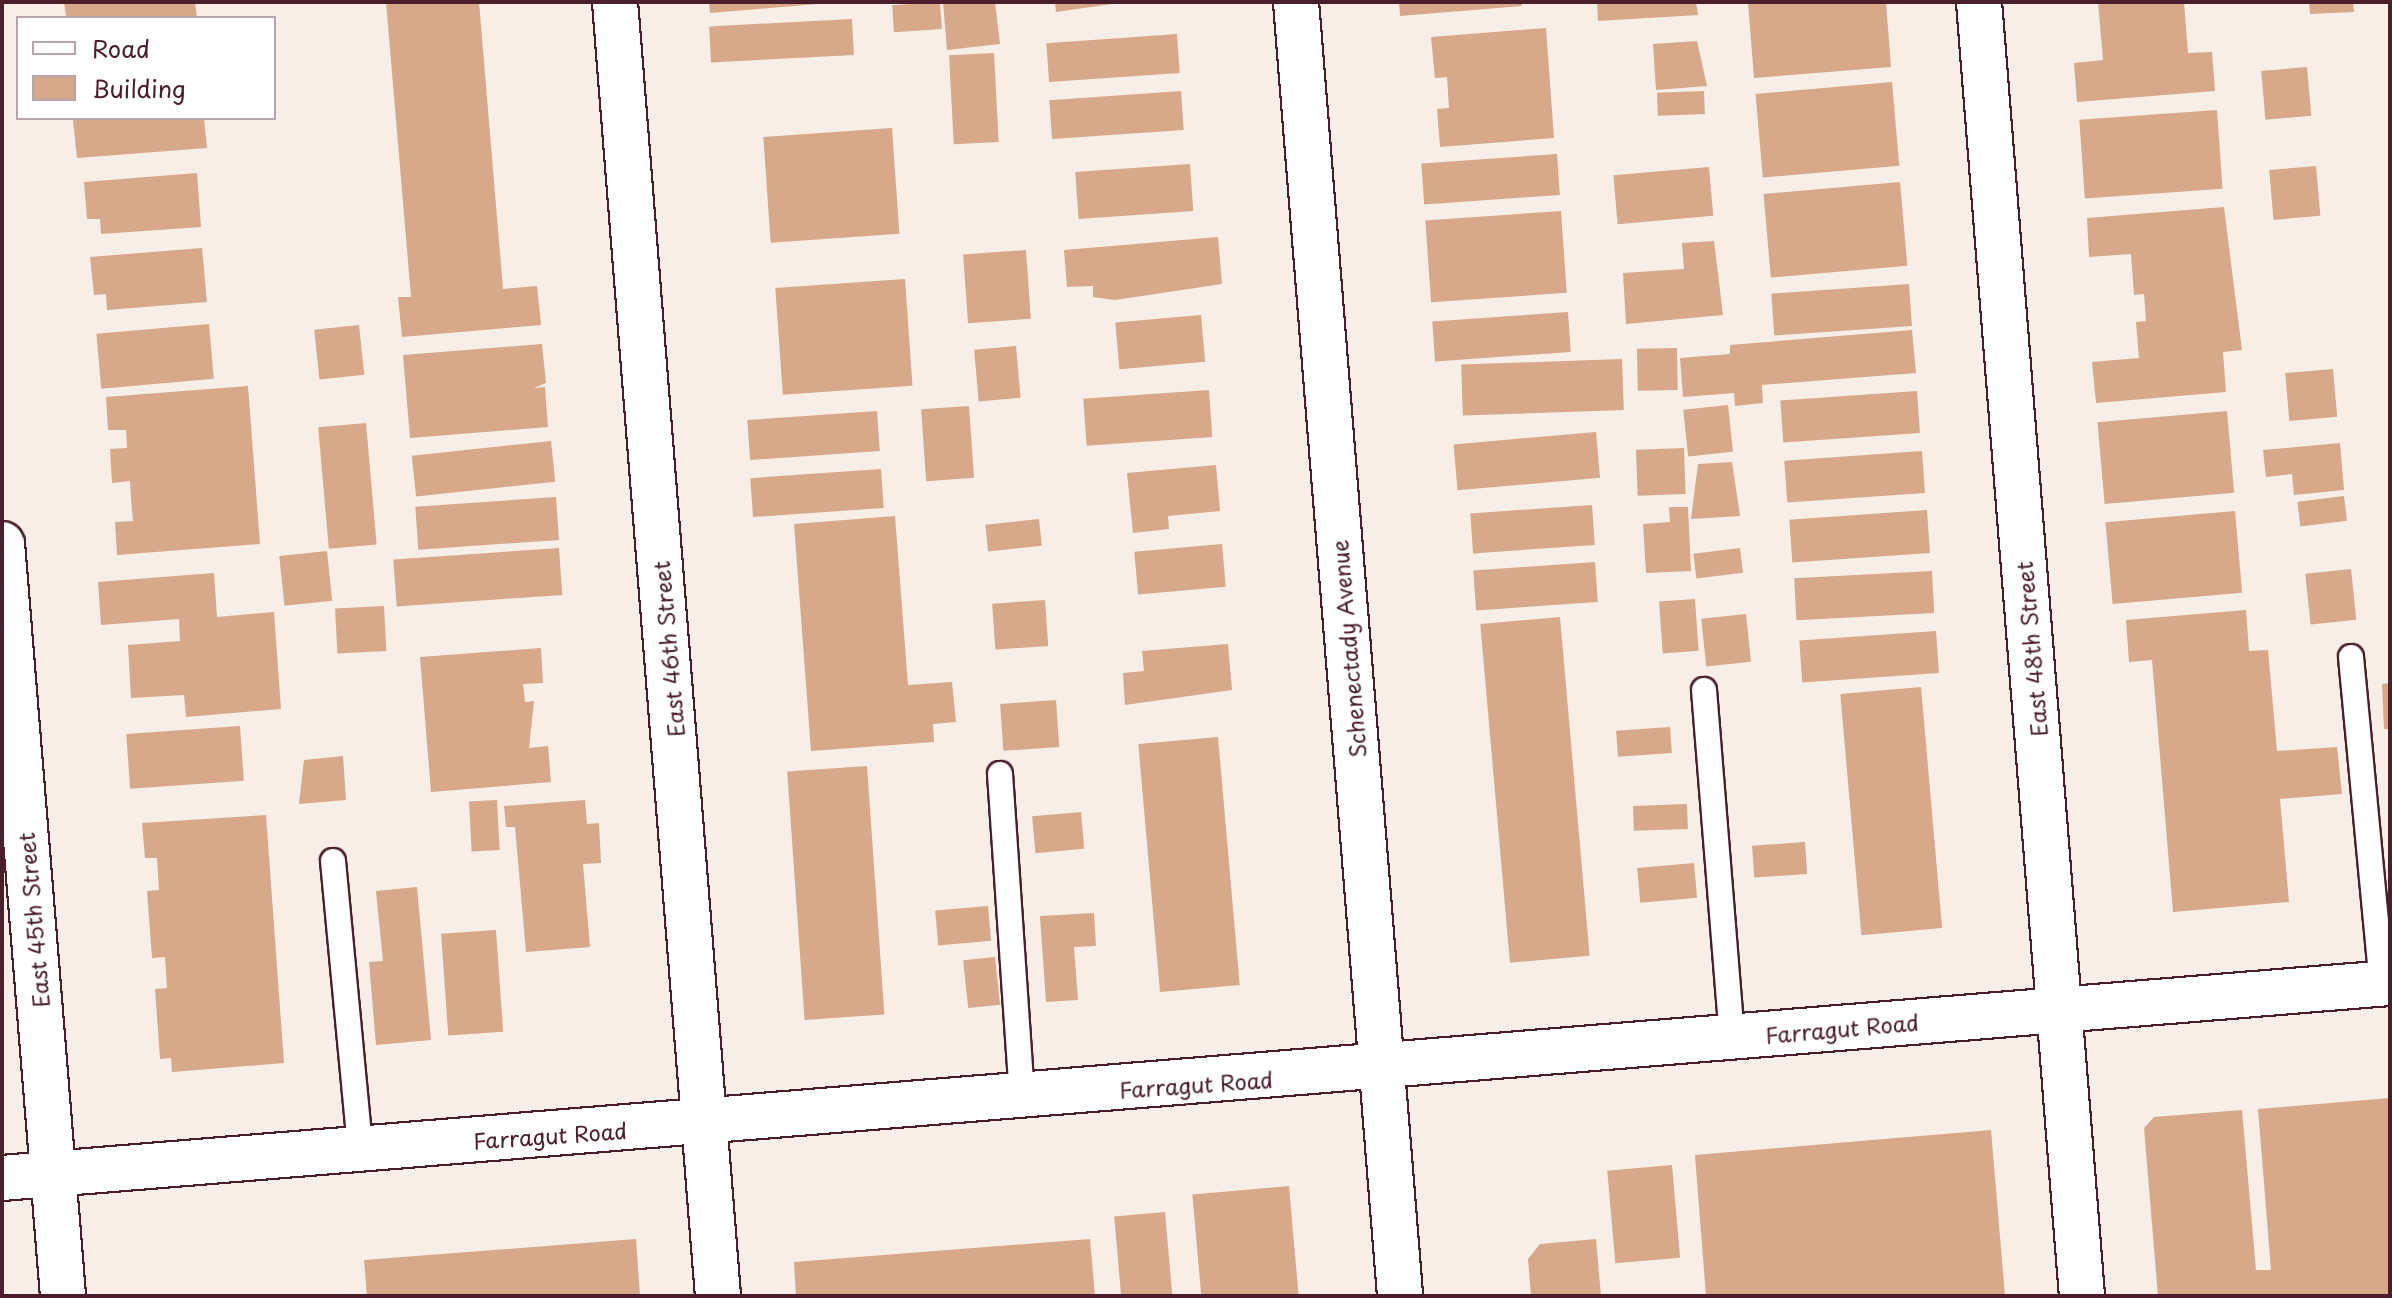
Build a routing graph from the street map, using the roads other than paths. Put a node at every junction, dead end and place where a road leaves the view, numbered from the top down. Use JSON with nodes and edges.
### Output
{"nodes":[{"id":1,"x":615,"y":2,"type":"edge"},
{"id":2,"x":1296,"y":2,"type":"edge"},
{"id":3,"x":1979,"y":2,"type":"edge"},
{"id":4,"x":2,"y":544,"type":"edge"},
{"id":5,"x":2351,"y":657,"type":"dead end"},
{"id":6,"x":1704,"y":690,"type":"dead end"},
{"id":7,"x":1000,"y":774,"type":"dead end"},
{"id":8,"x":13,"y":812,"type":"edge"},
{"id":9,"x":333,"y":861,"type":"dead end"},
{"id":10,"x":2386,"y":983,"type":"edge"},
{"id":11,"x":2061,"y":1010,"type":"junction"},
{"id":12,"x":1732,"y":1038,"type":"junction"},
{"id":13,"x":1382,"y":1068,"type":"junction"},
{"id":14,"x":1022,"y":1097,"type":"junction"},
{"id":15,"x":703,"y":1124,"type":"junction"},
{"id":16,"x":360,"y":1149,"type":"junction"},
{"id":17,"x":54,"y":1174,"type":"junction"},
{"id":18,"x":2,"y":1178,"type":"edge"},
{"id":19,"x":63,"y":1296,"type":"edge"},
{"id":20,"x":718,"y":1296,"type":"edge"},
{"id":21,"x":1400,"y":1296,"type":"edge"},
{"id":22,"x":2082,"y":1296,"type":"edge"}],
"edges":[{"from":1,"to":15,"type":"street","name":"East 46th Street"},
{"from":2,"to":13,"type":"street","name":"Schenectady Avenue"},
{"from":3,"to":11,"type":"street","name":"East 48th Street"},
{"from":4,"to":8,"type":"street","name":"East 45th Street"},
{"from":5,"to":10,"type":"lane"},
{"from":6,"to":12,"type":"lane"},
{"from":7,"to":14,"type":"lane"},
{"from":8,"to":17,"type":"street","name":"East 45th Street"},
{"from":9,"to":16,"type":"lane"},
{"from":10,"to":11,"type":"street","name":"Farragut Road"},
{"from":11,"to":12,"type":"street","name":"Farragut Road"},
{"from":11,"to":22,"type":"street","name":"East 48th Street"},
{"from":12,"to":13,"type":"street","name":"Farragut Road"},
{"from":13,"to":14,"type":"street","name":"Farragut Road"},
{"from":13,"to":21,"type":"street","name":"Schenectady Avenue"},
{"from":14,"to":15,"type":"street","name":"Farragut Road"},
{"from":15,"to":16,"type":"street","name":"Farragut Road"},
{"from":15,"to":20,"type":"street","name":"East 46th Street"},
{"from":16,"to":17,"type":"street","name":"Farragut Road"},
{"from":17,"to":18,"type":"street","name":"Farragut Road"},
{"from":17,"to":19,"type":"street","name":"East 45th Street"}]}
